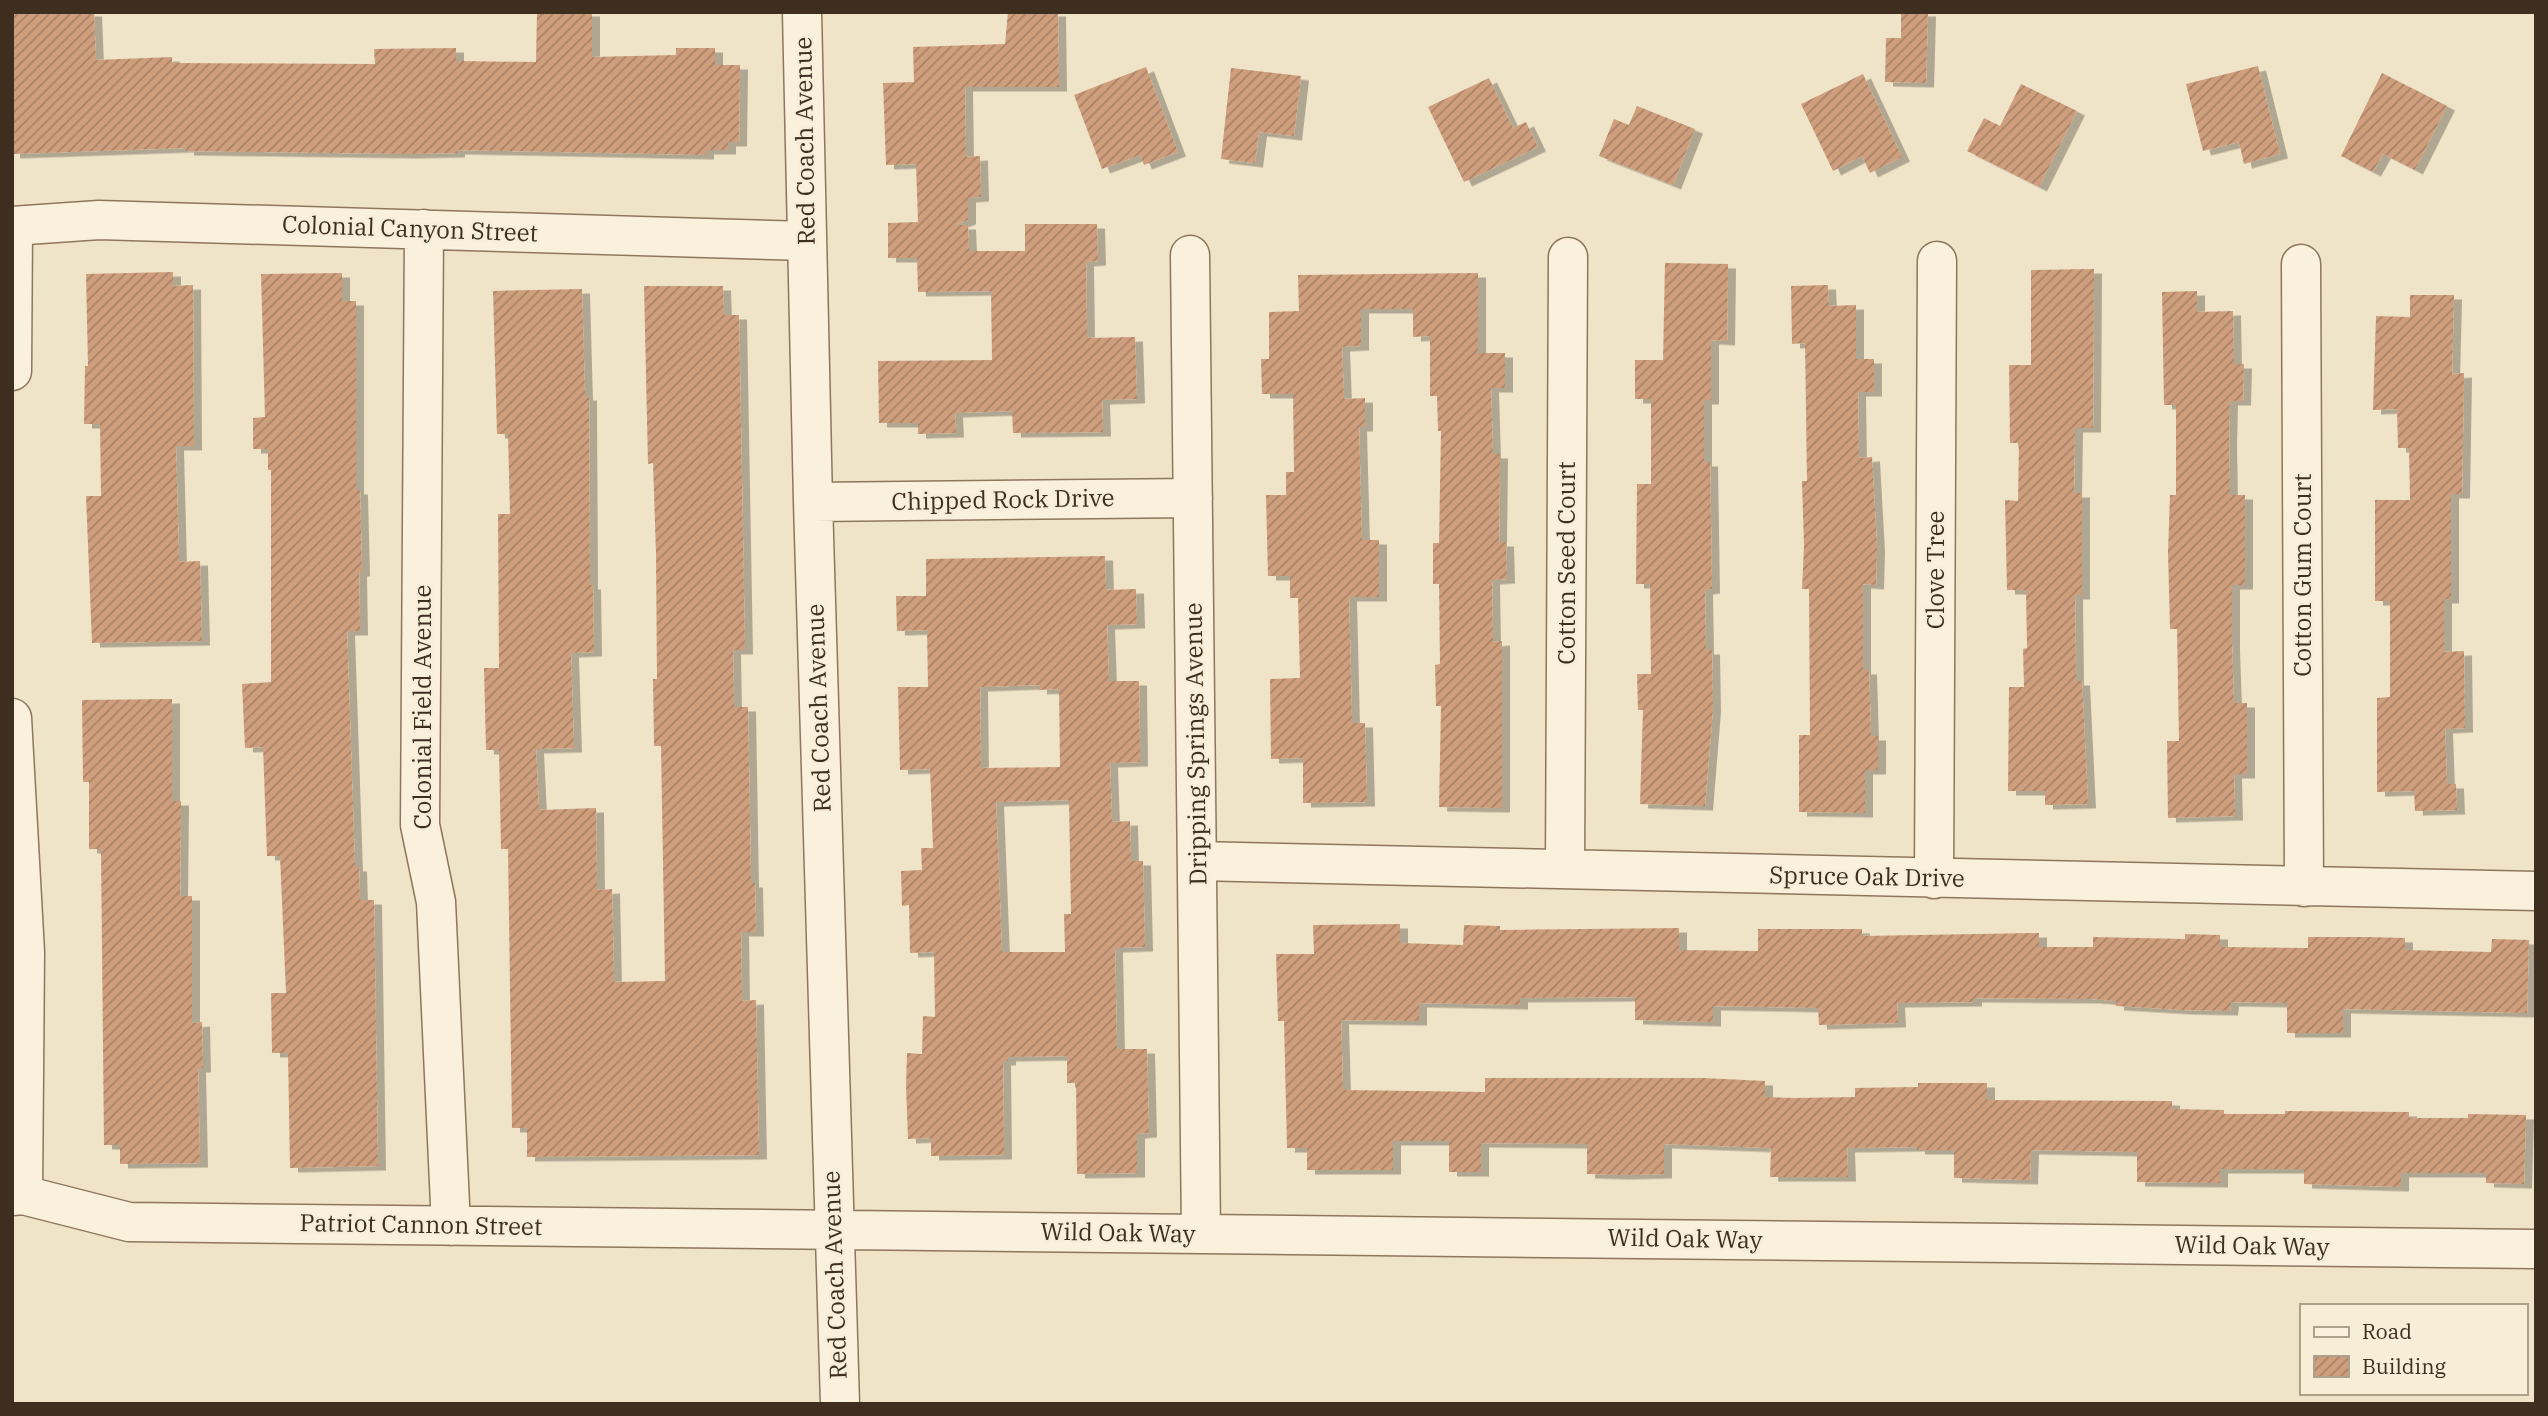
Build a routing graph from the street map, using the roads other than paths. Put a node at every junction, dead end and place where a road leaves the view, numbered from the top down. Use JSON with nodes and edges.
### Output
{"nodes":[{"id":1,"x":802,"y":12,"type":"edge"},
{"id":2,"x":13,"y":226,"type":"edge"},
{"id":3,"x":424,"y":229,"type":"junction"},
{"id":4,"x":807,"y":241,"type":"junction"},
{"id":5,"x":1190,"y":255,"type":"dead end"},
{"id":6,"x":1568,"y":257,"type":"dead end"},
{"id":7,"x":1937,"y":261,"type":"dead end"},
{"id":8,"x":2301,"y":264,"type":"dead end"},
{"id":9,"x":12,"y":371,"type":"edge"},
{"id":10,"x":1193,"y":498,"type":"junction"},
{"id":11,"x":813,"y":502,"type":"junction"},
{"id":12,"x":12,"y":718,"type":"edge"},
{"id":13,"x":1198,"y":861,"type":"junction"},
{"id":14,"x":1565,"y":869,"type":"junction"},
{"id":15,"x":1934,"y":879,"type":"junction"},
{"id":16,"x":2304,"y":887,"type":"junction"},
{"id":17,"x":2536,"y":891,"type":"edge"},
{"id":18,"x":17,"y":1195,"type":"edge"},
{"id":19,"x":451,"y":1226,"type":"junction"},
{"id":20,"x":834,"y":1230,"type":"junction"},
{"id":21,"x":1201,"y":1234,"type":"junction"},
{"id":22,"x":2536,"y":1249,"type":"edge"},
{"id":23,"x":840,"y":1404,"type":"edge"}],
"edges":[{"from":1,"to":4,"type":"street","name":"Red Coach Avenue"},
{"from":2,"to":3,"type":"street","name":"Colonial Canyon Street"},
{"from":2,"to":9,"type":"street"},
{"from":3,"to":4,"type":"street","name":"Colonial Canyon Street"},
{"from":3,"to":19,"type":"street","name":"Colonial Field Avenue"},
{"from":4,"to":11,"type":"street","name":"Red Coach Avenue"},
{"from":5,"to":10,"type":"street","name":"Dripping Springs Avenue"},
{"from":6,"to":14,"type":"street","name":"Cotton Seed Court"},
{"from":7,"to":15,"type":"street","name":"Clove Tree"},
{"from":8,"to":16,"type":"street","name":"Cotton Gum Court"},
{"from":10,"to":11,"type":"street","name":"Chipped Rock Drive"},
{"from":10,"to":13,"type":"street","name":"Dripping Springs Avenue"},
{"from":11,"to":20,"type":"street","name":"Red Coach Avenue"},
{"from":12,"to":18,"type":"street"},
{"from":13,"to":14,"type":"street","name":"Spruce Oak Drive"},
{"from":13,"to":21,"type":"street","name":"Dripping Springs Avenue"},
{"from":14,"to":15,"type":"street","name":"Spruce Oak Drive"},
{"from":15,"to":16,"type":"street","name":"Spruce Oak Drive"},
{"from":16,"to":17,"type":"street","name":"Spruce Oak Drive"},
{"from":18,"to":19,"type":"street","name":"Patriot Cannon Street"},
{"from":19,"to":20,"type":"street","name":"Patriot Cannon Street"},
{"from":20,"to":21,"type":"street","name":"Wild Oak Way"},
{"from":20,"to":23,"type":"street","name":"Red Coach Avenue"},
{"from":21,"to":22,"type":"street","name":"Wild Oak Way"}]}
